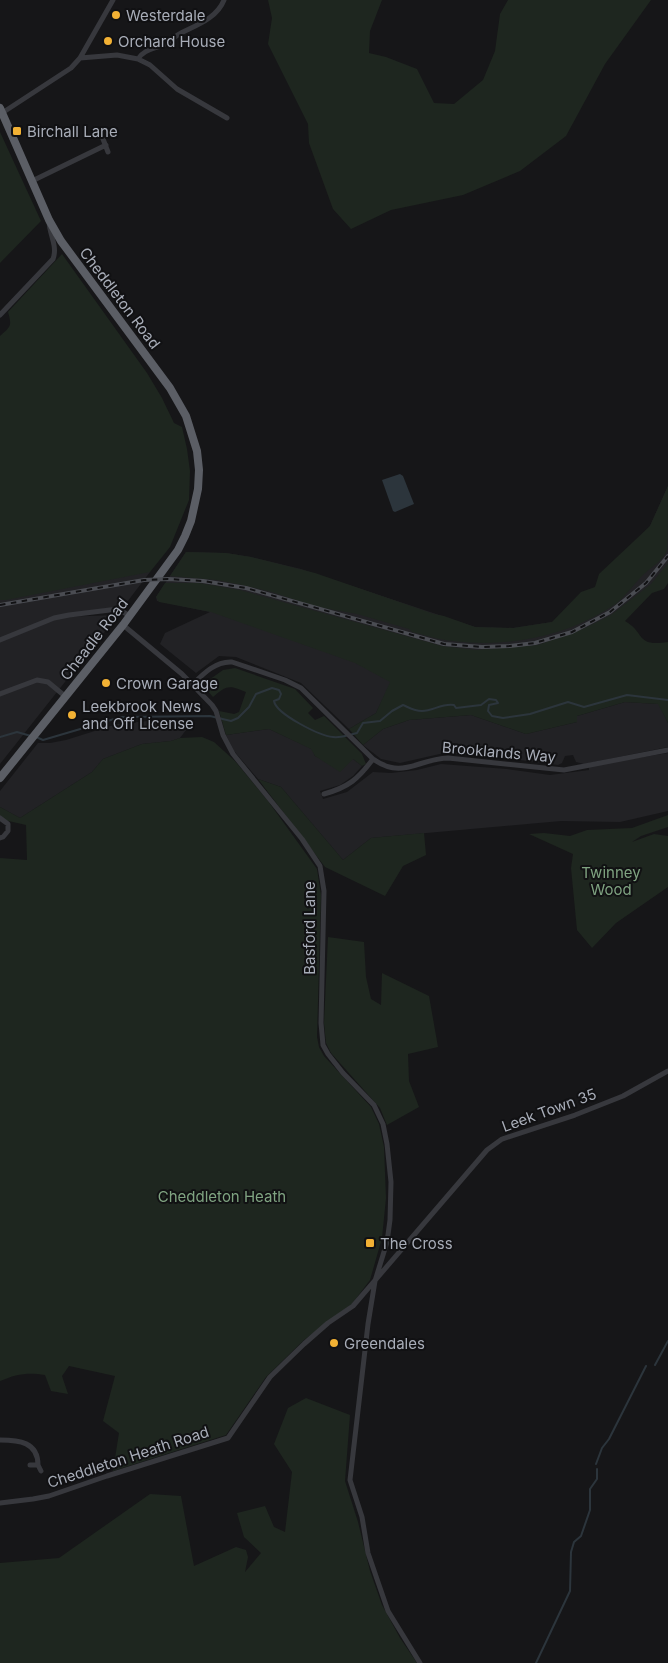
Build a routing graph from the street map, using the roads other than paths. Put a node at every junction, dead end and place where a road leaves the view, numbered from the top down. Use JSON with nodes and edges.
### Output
{"nodes":[{"id":1,"x":113,"y":0,"type":"edge"},
{"id":2,"x":224,"y":0,"type":"edge"},
{"id":3,"x":80,"y":58,"type":"junction"},
{"id":4,"x":138,"y":59,"type":"junction"},
{"id":5,"x":1,"y":110,"type":"edge"},
{"id":6,"x":227,"y":118,"type":"dead end"},
{"id":7,"x":103,"y":139,"type":"dead end"},
{"id":8,"x":106,"y":145,"type":"junction"},
{"id":9,"x":108,"y":152,"type":"dead end"},
{"id":10,"x":32,"y":181,"type":"junction"},
{"id":11,"x":49,"y":220,"type":"junction"},
{"id":12,"x":0,"y":315,"type":"edge"},
{"id":13,"x":195,"y":507,"type":"joint"},
{"id":14,"x":130,"y":616,"type":"junction"},
{"id":15,"x":123,"y":625,"type":"junction"},
{"id":16,"x":0,"y":640,"type":"edge"},
{"id":17,"x":193,"y":684,"type":"junction"},
{"id":18,"x":0,"y":694,"type":"edge"},
{"id":19,"x":66,"y":696,"type":"junction"},
{"id":20,"x":668,"y":750,"type":"edge"},
{"id":21,"x":373,"y":759,"type":"junction"},
{"id":22,"x":0,"y":778,"type":"edge"},
{"id":23,"x":324,"y":794,"type":"dead end"},
{"id":24,"x":0,"y":818,"type":"edge"},
{"id":25,"x":0,"y":838,"type":"edge"},
{"id":26,"x":668,"y":1071,"type":"edge"},
{"id":27,"x":375,"y":1281,"type":"junction"},
{"id":28,"x":0,"y":1440,"type":"edge"},
{"id":29,"x":30,"y":1465,"type":"dead end"},
{"id":30,"x":38,"y":1465,"type":"junction"},
{"id":31,"x":41,"y":1471,"type":"dead end"},
{"id":32,"x":0,"y":1503,"type":"edge"},
{"id":33,"x":420,"y":1663,"type":"edge"}],
"edges":[{"from":1,"to":3,"type":"street"},
{"from":2,"to":4,"type":"street"},
{"from":3,"to":4,"type":"street"},
{"from":3,"to":5,"type":"street"},
{"from":4,"to":6,"type":"street"},
{"from":5,"to":10,"type":"highway","name":"Cheddleton Road"},
{"from":7,"to":8,"type":"street"},
{"from":8,"to":9,"type":"street"},
{"from":8,"to":10,"type":"street"},
{"from":10,"to":11,"type":"highway","name":"Cheddleton Road"},
{"from":11,"to":12,"type":"street"},
{"from":11,"to":13,"type":"highway","name":"Cheddleton Road"},
{"from":13,"to":14,"type":"highway","name":"Cheadle Road"},
{"from":14,"to":15,"type":"highway","name":"Cheadle Road"},
{"from":14,"to":16,"type":"street"},
{"from":15,"to":17,"type":"street","name":"Basford Lane"},
{"from":15,"to":19,"type":"highway","name":"Cheadle Road"},
{"from":17,"to":21,"type":"street","name":"Brooklands Way"},
{"from":17,"to":27,"type":"street","name":"Basford Lane"},
{"from":18,"to":19,"type":"street"},
{"from":19,"to":22,"type":"highway","name":"Cheadle Road"},
{"from":20,"to":21,"type":"street","name":"Brooklands Way"},
{"from":21,"to":23,"type":"street"},
{"from":24,"to":25,"type":"street"},
{"from":26,"to":27,"type":"street","name":"Leek Town 35"},
{"from":27,"to":32,"type":"street","name":"Cheddleton Heath Road"},
{"from":27,"to":33,"type":"street","name":"Basford Lane"},
{"from":28,"to":30,"type":"street"},
{"from":29,"to":30,"type":"street"},
{"from":30,"to":31,"type":"street"}]}
